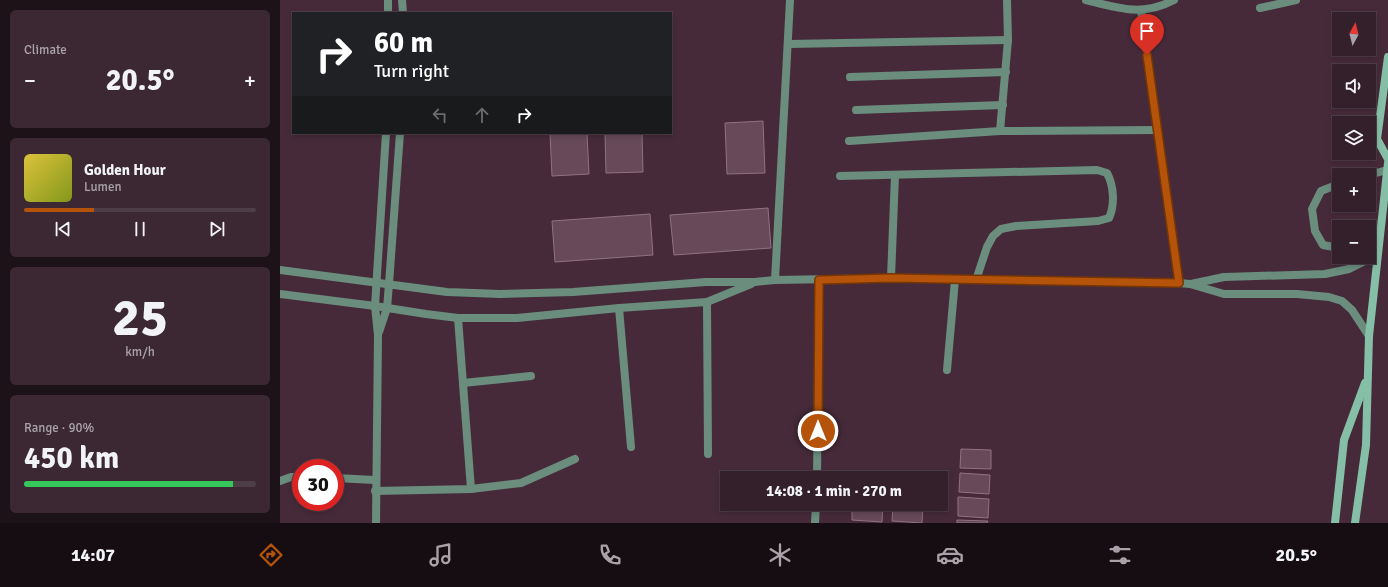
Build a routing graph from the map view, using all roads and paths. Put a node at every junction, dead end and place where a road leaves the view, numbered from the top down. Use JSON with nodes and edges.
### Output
{"nodes":[{"id":1,"x":388,"y":0,"type":"edge"},
{"id":2,"x":402,"y":0,"type":"edge"},
{"id":3,"x":790,"y":0,"type":"edge"},
{"id":4,"x":1007,"y":0,"type":"edge"},
{"id":5,"x":1086,"y":0,"type":"edge"},
{"id":6,"x":1174,"y":0,"type":"edge"},
{"id":7,"x":1296,"y":0,"type":"edge"},
{"id":8,"x":1159,"y":4,"type":"edge"},
{"id":9,"x":1260,"y":8,"type":"dead end"},
{"id":10,"x":1141,"y":10,"type":"junction"},
{"id":11,"x":388,"y":12,"type":"edge"},
{"id":12,"x":403,"y":12,"type":"edge"},
{"id":13,"x":1008,"y":40,"type":"junction"},
{"id":14,"x":789,"y":44,"type":"junction"},
{"id":15,"x":1388,"y":57,"type":"edge"},
{"id":16,"x":1006,"y":72,"type":"junction"},
{"id":17,"x":850,"y":77,"type":"dead end"},
{"id":18,"x":1003,"y":105,"type":"junction"},
{"id":19,"x":856,"y":110,"type":"dead end"},
{"id":20,"x":1157,"y":130,"type":"junction"},
{"id":21,"x":1000,"y":131,"type":"junction"},
{"id":22,"x":386,"y":134,"type":"edge"},
{"id":23,"x":400,"y":134,"type":"edge"},
{"id":24,"x":849,"y":141,"type":"dead end"},
{"id":25,"x":1388,"y":159,"type":"edge"},
{"id":26,"x":1388,"y":166,"type":"edge"},
{"id":27,"x":1376,"y":171,"type":"edge"},
{"id":28,"x":895,"y":175,"type":"junction"},
{"id":29,"x":840,"y":176,"type":"dead end"},
{"id":30,"x":1332,"y":187,"type":"edge"},
{"id":31,"x":1376,"y":239,"type":"edge"},
{"id":32,"x":1332,"y":247,"type":"edge"},
{"id":33,"x":1356,"y":264,"type":"edge"},
{"id":34,"x":1373,"y":264,"type":"edge"},
{"id":35,"x":280,"y":270,"type":"edge"},
{"id":36,"x":891,"y":278,"type":"junction"},
{"id":37,"x":775,"y":280,"type":"junction"},
{"id":38,"x":819,"y":280,"type":"junction"},
{"id":39,"x":955,"y":280,"type":"junction"},
{"id":40,"x":976,"y":280,"type":"junction"},
{"id":41,"x":376,"y":282,"type":"junction"},
{"id":42,"x":755,"y":282,"type":"junction"},
{"id":43,"x":1179,"y":283,"type":"junction"},
{"id":44,"x":390,"y":284,"type":"junction"},
{"id":45,"x":1190,"y":284,"type":"junction"},
{"id":46,"x":280,"y":294,"type":"edge"},
{"id":47,"x":707,"y":302,"type":"junction"},
{"id":48,"x":375,"y":306,"type":"junction"},
{"id":49,"x":387,"y":308,"type":"junction"},
{"id":50,"x":619,"y":308,"type":"junction"},
{"id":51,"x":458,"y":318,"type":"junction"},
{"id":52,"x":378,"y":335,"type":"junction"},
{"id":53,"x":1369,"y":336,"type":"junction"},
{"id":54,"x":948,"y":370,"type":"dead end"},
{"id":55,"x":531,"y":376,"type":"dead end"},
{"id":56,"x":1367,"y":376,"type":"junction"},
{"id":57,"x":463,"y":383,"type":"junction"},
{"id":58,"x":631,"y":448,"type":"dead end"},
{"id":59,"x":708,"y":454,"type":"dead end"},
{"id":60,"x":575,"y":459,"type":"dead end"},
{"id":61,"x":817,"y":471,"type":"edge"},
{"id":62,"x":292,"y":477,"type":"edge"},
{"id":63,"x":344,"y":478,"type":"edge"},
{"id":64,"x":375,"y":480,"type":"junction"},
{"id":65,"x":280,"y":481,"type":"edge"},
{"id":66,"x":471,"y":489,"type":"junction"},
{"id":67,"x":375,"y":491,"type":"junction"},
{"id":68,"x":816,"y":511,"type":"edge"},
{"id":69,"x":376,"y":523,"type":"edge"},
{"id":70,"x":815,"y":523,"type":"edge"},
{"id":71,"x":1334,"y":523,"type":"edge"},
{"id":72,"x":1355,"y":523,"type":"edge"}],
"edges":[{"from":1,"to":11,"type":"street"},
{"from":2,"to":12,"type":"street"},
{"from":3,"to":14,"type":"street"},
{"from":4,"to":13,"type":"street"},
{"from":5,"to":10,"type":"street"},
{"from":6,"to":8,"type":"street"},
{"from":7,"to":9,"type":"street"},
{"from":8,"to":10,"type":"street"},
{"from":10,"to":20,"type":"street"},
{"from":13,"to":14,"type":"street"},
{"from":13,"to":16,"type":"street"},
{"from":14,"to":37,"type":"street"},
{"from":15,"to":25,"type":"main road"},
{"from":16,"to":17,"type":"street"},
{"from":16,"to":18,"type":"street"},
{"from":18,"to":19,"type":"street"},
{"from":18,"to":21,"type":"street"},
{"from":20,"to":21,"type":"street"},
{"from":20,"to":43,"type":"street"},
{"from":21,"to":24,"type":"street"},
{"from":22,"to":41,"type":"street"},
{"from":23,"to":44,"type":"street"},
{"from":26,"to":27,"type":"street"},
{"from":26,"to":31,"type":"main road"},
{"from":28,"to":29,"type":"street"},
{"from":28,"to":36,"type":"street"},
{"from":28,"to":40,"type":"street"},
{"from":30,"to":32,"type":"street"},
{"from":33,"to":45,"type":"street"},
{"from":34,"to":53,"type":"main road"},
{"from":35,"to":41,"type":"street"},
{"from":36,"to":38,"type":"street"},
{"from":36,"to":39,"type":"street"},
{"from":37,"to":38,"type":"street"},
{"from":37,"to":42,"type":"street"},
{"from":38,"to":61,"type":"street"},
{"from":39,"to":40,"type":"street"},
{"from":39,"to":54,"type":"street"},
{"from":40,"to":43,"type":"street"},
{"from":41,"to":44,"type":"street"},
{"from":41,"to":48,"type":"street"},
{"from":42,"to":44,"type":"street"},
{"from":42,"to":47,"type":"street"},
{"from":43,"to":45,"type":"street"},
{"from":44,"to":49,"type":"street"},
{"from":45,"to":53,"type":"street"},
{"from":46,"to":48,"type":"street"},
{"from":47,"to":50,"type":"street"},
{"from":47,"to":59,"type":"street"},
{"from":48,"to":49,"type":"street"},
{"from":48,"to":52,"type":"street"},
{"from":49,"to":51,"type":"street"},
{"from":49,"to":52,"type":"street"},
{"from":50,"to":51,"type":"street"},
{"from":50,"to":58,"type":"street"},
{"from":51,"to":57,"type":"street"},
{"from":52,"to":64,"type":"street"},
{"from":53,"to":56,"type":"main road"},
{"from":55,"to":57,"type":"street"},
{"from":56,"to":71,"type":"main road"},
{"from":56,"to":72,"type":"main road"},
{"from":57,"to":66,"type":"street"},
{"from":60,"to":66,"type":"street"},
{"from":62,"to":65,"type":"street"},
{"from":63,"to":64,"type":"street"},
{"from":64,"to":67,"type":"street"},
{"from":66,"to":67,"type":"street"},
{"from":67,"to":69,"type":"street"},
{"from":68,"to":70,"type":"street"}]}
